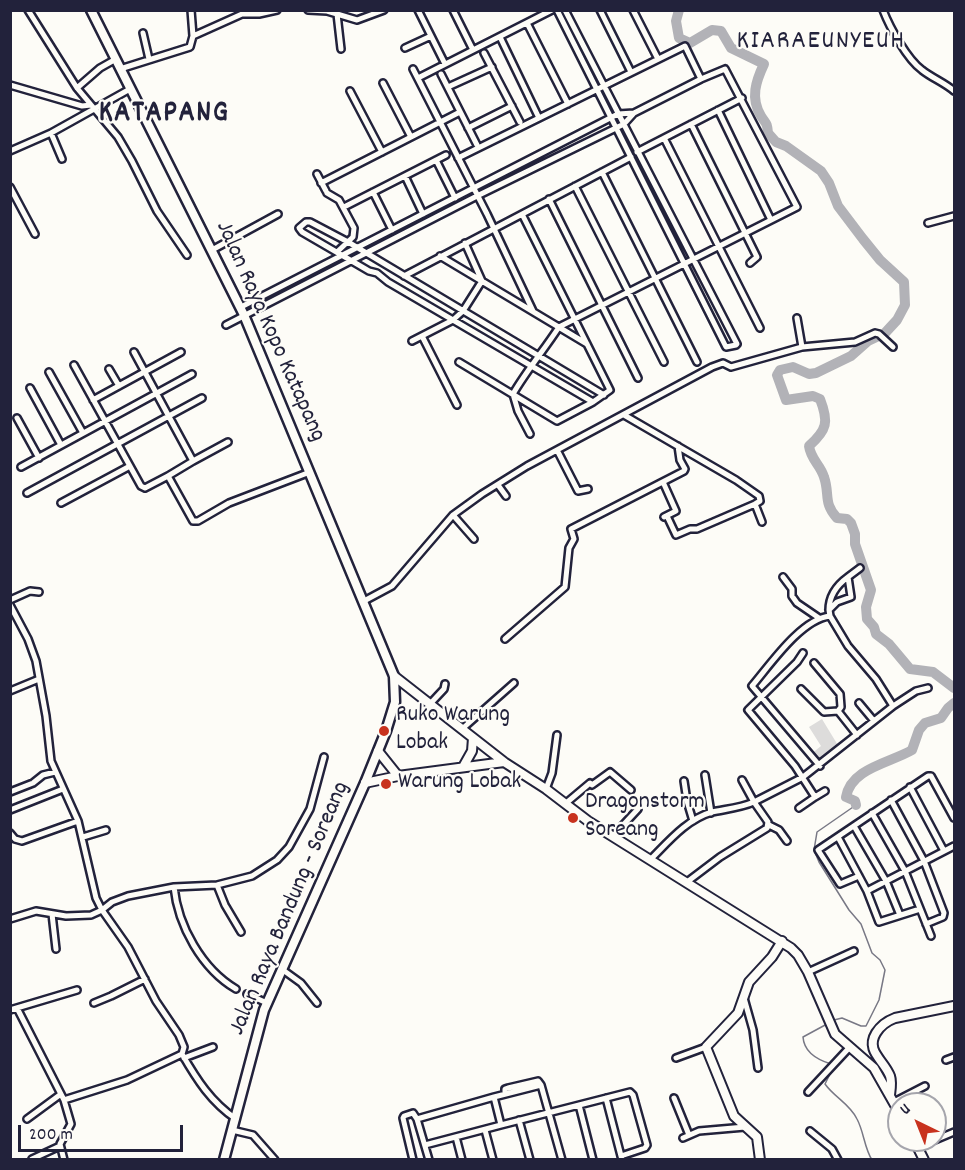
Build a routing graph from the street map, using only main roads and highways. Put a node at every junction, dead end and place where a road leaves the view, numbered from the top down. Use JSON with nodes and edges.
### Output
{"nodes":[{"id":1,"x":91,"y":10,"type":"edge"},
{"id":2,"x":394,"y":676,"type":"joint"},
{"id":3,"x":224,"y":1160,"type":"edge"}],
"edges":[{"from":1,"to":2,"type":"main road","name":"Jalan Raya Kopo Katapang"},
{"from":2,"to":3,"type":"main road","name":"Jalan Raya Bandung - Soreang"}]}
